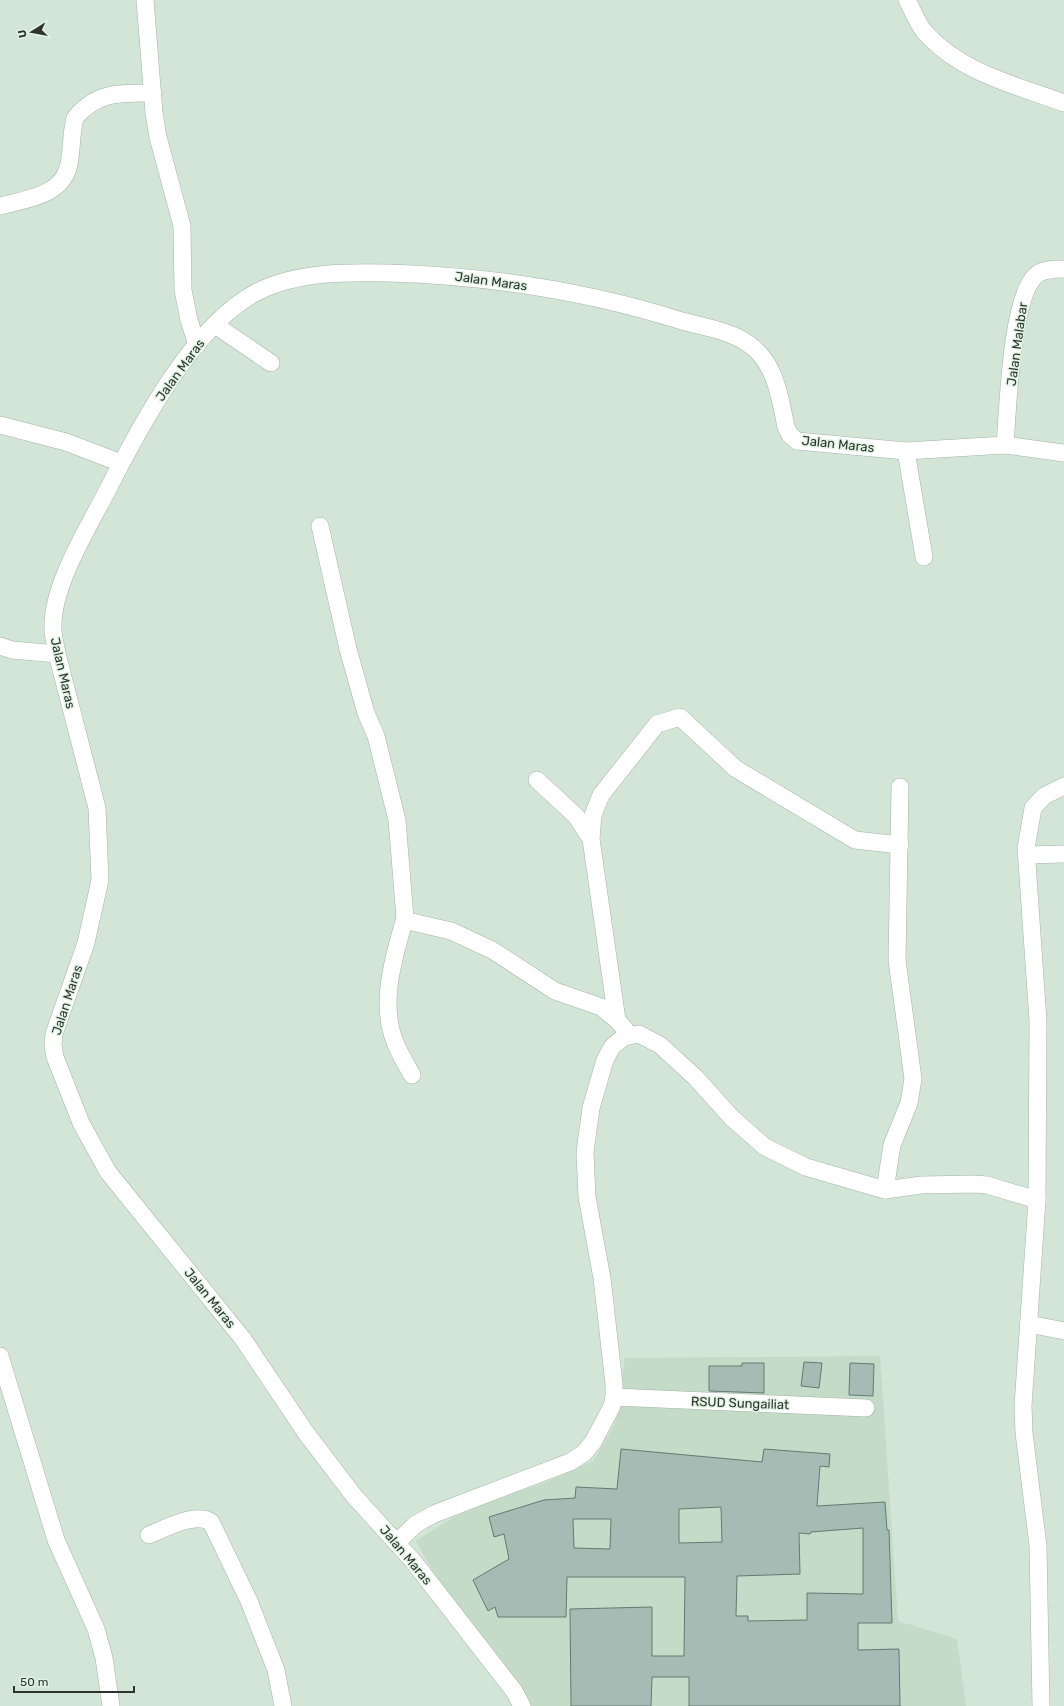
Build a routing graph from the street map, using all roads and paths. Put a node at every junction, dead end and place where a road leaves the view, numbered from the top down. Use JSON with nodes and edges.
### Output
{"nodes":[{"id":1,"x":145,"y":0,"type":"edge"},
{"id":2,"x":908,"y":0,"type":"edge"},
{"id":3,"x":153,"y":93,"type":"junction"},
{"id":4,"x":1064,"y":103,"type":"edge"},
{"id":5,"x":0,"y":206,"type":"edge"},
{"id":6,"x":1064,"y":269,"type":"edge"},
{"id":7,"x":215,"y":325,"type":"junction"},
{"id":8,"x":197,"y":345,"type":"junction"},
{"id":9,"x":271,"y":363,"type":"dead end"},
{"id":10,"x":1,"y":424,"type":"edge"},
{"id":11,"x":1005,"y":445,"type":"junction"},
{"id":12,"x":906,"y":451,"type":"junction"},
{"id":13,"x":1064,"y":453,"type":"edge"},
{"id":14,"x":121,"y":463,"type":"junction"},
{"id":15,"x":320,"y":526,"type":"dead end"},
{"id":16,"x":924,"y":558,"type":"dead end"},
{"id":17,"x":0,"y":646,"type":"edge"},
{"id":18,"x":58,"y":654,"type":"junction"},
{"id":19,"x":537,"y":780,"type":"dead end"},
{"id":20,"x":1064,"y":786,"type":"edge"},
{"id":21,"x":900,"y":787,"type":"dead end"},
{"id":22,"x":590,"y":839,"type":"junction"},
{"id":23,"x":900,"y":845,"type":"junction"},
{"id":24,"x":1027,"y":854,"type":"junction"},
{"id":25,"x":1064,"y":854,"type":"edge"},
{"id":26,"x":405,"y":918,"type":"junction"},
{"id":27,"x":618,"y":1020,"type":"junction"},
{"id":28,"x":630,"y":1035,"type":"junction"},
{"id":29,"x":412,"y":1075,"type":"dead end"},
{"id":30,"x":885,"y":1190,"type":"junction"},
{"id":31,"x":1037,"y":1200,"type":"junction"},
{"id":32,"x":1029,"y":1324,"type":"junction"},
{"id":33,"x":1064,"y":1331,"type":"edge"},
{"id":34,"x":0,"y":1356,"type":"edge"},
{"id":35,"x":614,"y":1397,"type":"junction"},
{"id":36,"x":866,"y":1408,"type":"dead end"},
{"id":37,"x":149,"y":1535,"type":"dead end"},
{"id":38,"x":396,"y":1542,"type":"junction"},
{"id":39,"x":111,"y":1706,"type":"edge"},
{"id":40,"x":283,"y":1706,"type":"edge"},
{"id":41,"x":522,"y":1706,"type":"edge"},
{"id":42,"x":1041,"y":1706,"type":"edge"}],
"edges":[{"from":1,"to":3,"type":"street"},
{"from":2,"to":4,"type":"street"},
{"from":3,"to":5,"type":"street"},
{"from":3,"to":8,"type":"street"},
{"from":6,"to":11,"type":"street","name":"Jalan Malabar"},
{"from":7,"to":8,"type":"street","name":"Jalan Maras"},
{"from":7,"to":9,"type":"street"},
{"from":7,"to":12,"type":"street","name":"Jalan Maras"},
{"from":8,"to":14,"type":"street","name":"Jalan Maras"},
{"from":10,"to":14,"type":"street"},
{"from":11,"to":12,"type":"street","name":"Jalan Maras"},
{"from":11,"to":13,"type":"street","name":"Jalan Maras"},
{"from":12,"to":16,"type":"street"},
{"from":14,"to":18,"type":"street","name":"Jalan Maras"},
{"from":15,"to":26,"type":"street"},
{"from":17,"to":18,"type":"street"},
{"from":18,"to":38,"type":"street","name":"Jalan Maras"},
{"from":19,"to":22,"type":"street"},
{"from":20,"to":24,"type":"street"},
{"from":21,"to":23,"type":"street"},
{"from":22,"to":23,"type":"street"},
{"from":22,"to":27,"type":"street"},
{"from":23,"to":30,"type":"street"},
{"from":24,"to":25,"type":"street"},
{"from":24,"to":31,"type":"street"},
{"from":26,"to":27,"type":"street"},
{"from":26,"to":29,"type":"street"},
{"from":27,"to":28,"type":"street"},
{"from":28,"to":30,"type":"street"},
{"from":28,"to":35,"type":"street"},
{"from":30,"to":31,"type":"street"},
{"from":31,"to":32,"type":"street"},
{"from":32,"to":33,"type":"street"},
{"from":32,"to":42,"type":"street"},
{"from":34,"to":39,"type":"street"},
{"from":35,"to":36,"type":"street","name":"RSUD Sungailiat"},
{"from":35,"to":38,"type":"street"},
{"from":37,"to":40,"type":"street"},
{"from":38,"to":41,"type":"street","name":"Jalan Maras"}]}
